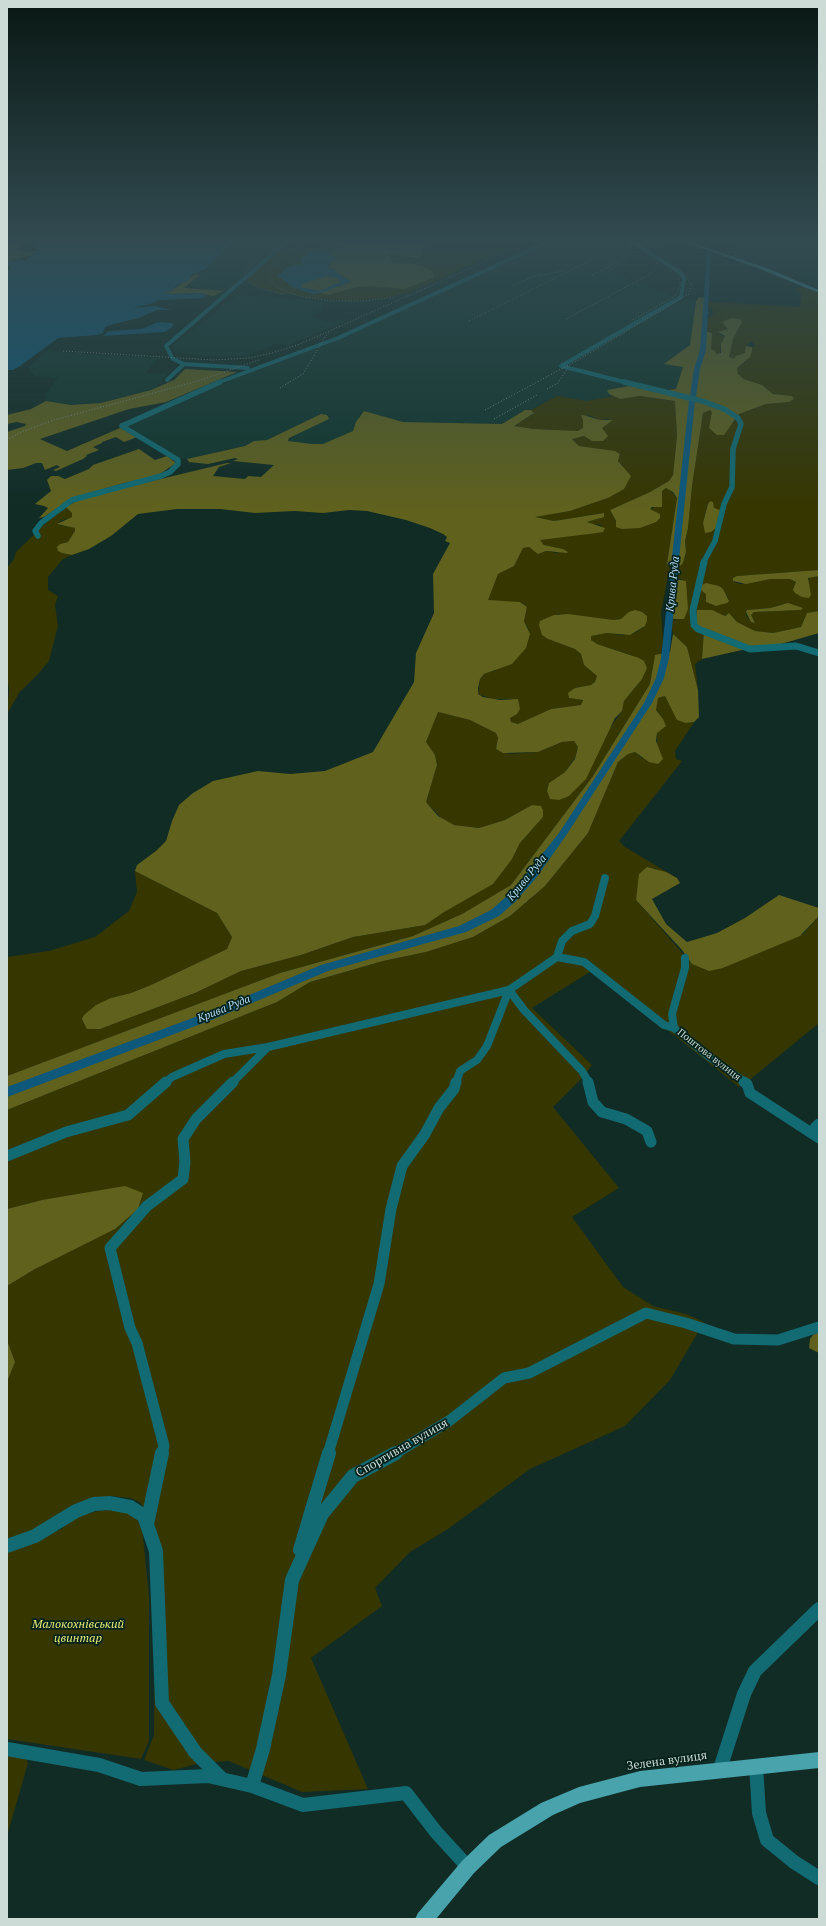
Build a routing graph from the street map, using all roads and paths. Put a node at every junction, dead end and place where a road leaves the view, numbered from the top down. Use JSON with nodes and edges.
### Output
{"nodes":[{"id":1,"x":184,"y":331,"type":"edge"},
{"id":2,"x":354,"y":331,"type":"edge"},
{"id":3,"x":622,"y":331,"type":"edge"},
{"id":4,"x":184,"y":364,"type":"junction"},
{"id":5,"x":256,"y":368,"type":"junction"},
{"id":6,"x":167,"y":380,"type":"dead end"},
{"id":7,"x":38,"y":536,"type":"dead end"},
{"id":8,"x":819,"y":653,"type":"edge"},
{"id":9,"x":605,"y":878,"type":"dead end"},
{"id":10,"x":557,"y":957,"type":"junction"},
{"id":11,"x":685,"y":958,"type":"dead end"},
{"id":12,"x":508,"y":990,"type":"junction"},
{"id":13,"x":674,"y":1028,"type":"junction"},
{"id":14,"x":268,"y":1047,"type":"junction"},
{"id":15,"x":819,"y":1124,"type":"edge"},
{"id":16,"x":818,"y":1137,"type":"edge"},
{"id":17,"x":651,"y":1142,"type":"dead end"},
{"id":18,"x":7,"y":1156,"type":"edge"},
{"id":19,"x":819,"y":1327,"type":"edge"},
{"id":20,"x":318,"y":1510,"type":"junction"},
{"id":21,"x":147,"y":1524,"type":"junction"},
{"id":22,"x":7,"y":1546,"type":"edge"},
{"id":23,"x":819,"y":1608,"type":"edge"},
{"id":24,"x":7,"y":1749,"type":"edge"},
{"id":25,"x":819,"y":1760,"type":"edge"},
{"id":26,"x":756,"y":1766,"type":"junction"},
{"id":27,"x":720,"y":1769,"type":"junction"},
{"id":28,"x":223,"y":1779,"type":"junction"},
{"id":29,"x":252,"y":1786,"type":"junction"},
{"id":30,"x":468,"y":1867,"type":"junction"},
{"id":31,"x":819,"y":1878,"type":"edge"},
{"id":32,"x":424,"y":1919,"type":"edge"}],
"edges":[{"from":1,"to":4,"type":"street"},
{"from":2,"to":5,"type":"street"},
{"from":3,"to":8,"type":"street"},
{"from":4,"to":5,"type":"street"},
{"from":4,"to":6,"type":"street"},
{"from":5,"to":7,"type":"street"},
{"from":9,"to":10,"type":"street"},
{"from":10,"to":12,"type":"street"},
{"from":10,"to":13,"type":"street","name":"Поштова вулиця"},
{"from":11,"to":13,"type":"street"},
{"from":12,"to":14,"type":"street"},
{"from":12,"to":17,"type":"street"},
{"from":12,"to":20,"type":"street"},
{"from":13,"to":16,"type":"street","name":"Поштова вулиця"},
{"from":14,"to":18,"type":"street"},
{"from":14,"to":21,"type":"street"},
{"from":15,"to":16,"type":"street"},
{"from":19,"to":20,"type":"street","name":"Спортивна вулиця"},
{"from":20,"to":29,"type":"street"},
{"from":21,"to":22,"type":"street"},
{"from":21,"to":28,"type":"street"},
{"from":23,"to":27,"type":"street","name":"Зелена вулиця"},
{"from":24,"to":28,"type":"street"},
{"from":25,"to":26,"type":"main road"},
{"from":26,"to":27,"type":"main road"},
{"from":26,"to":31,"type":"street"},
{"from":27,"to":30,"type":"main road","name":"Зелена вулиця"},
{"from":28,"to":29,"type":"street"},
{"from":29,"to":30,"type":"street"},
{"from":30,"to":32,"type":"main road","name":"Зелена вулиця"}]}
